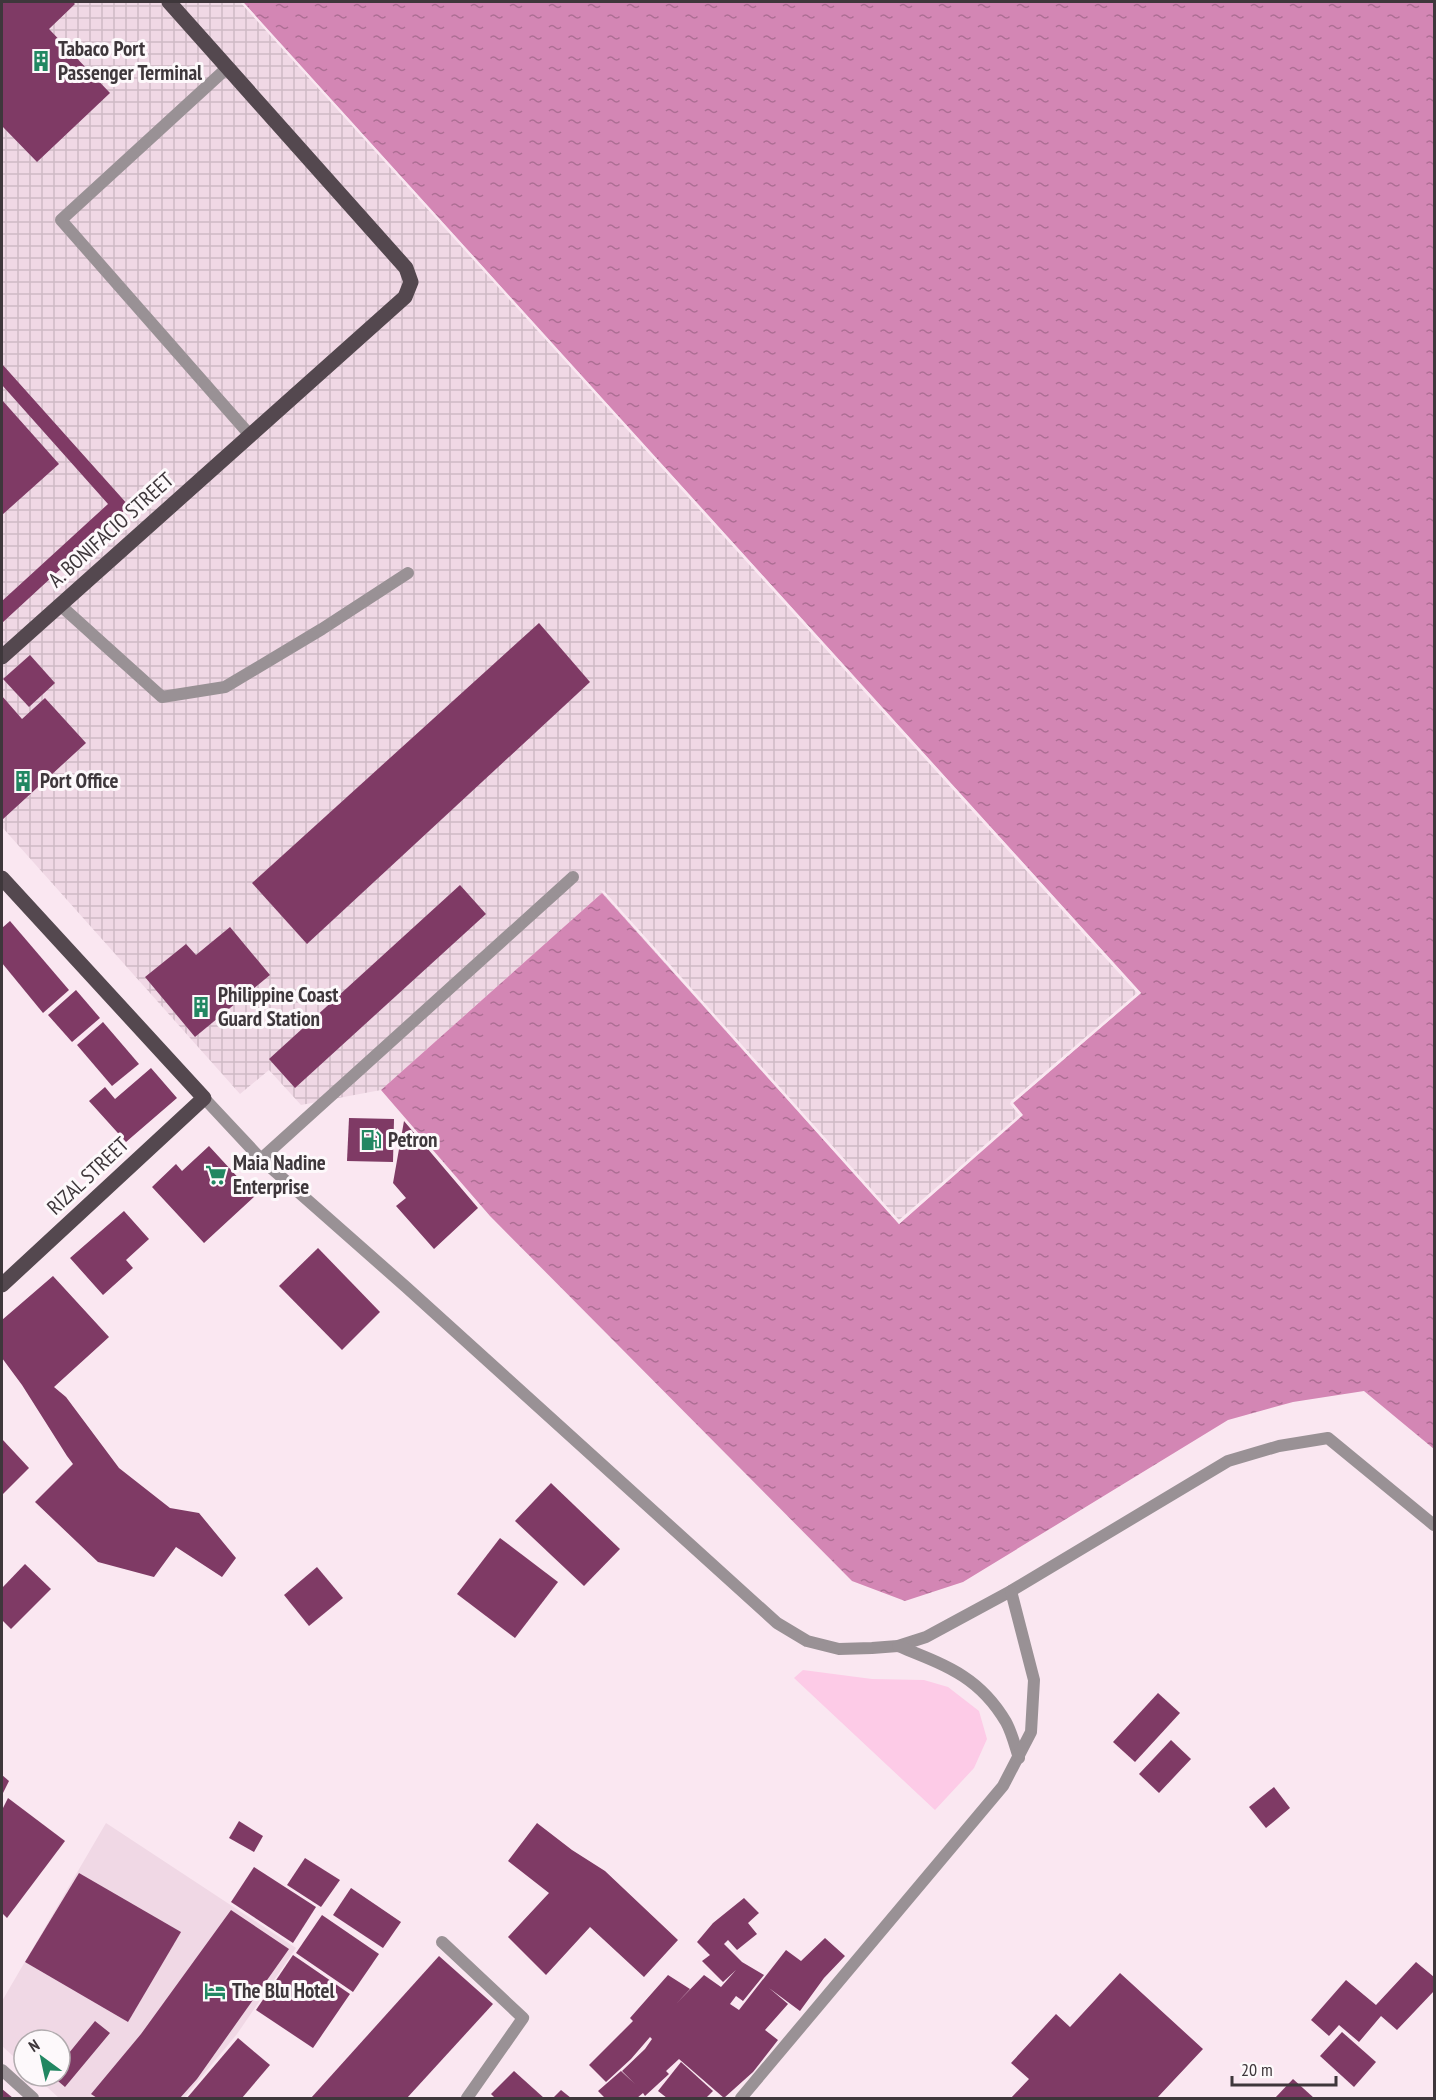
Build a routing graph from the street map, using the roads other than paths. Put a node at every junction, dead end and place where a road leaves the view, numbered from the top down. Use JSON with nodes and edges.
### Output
{"nodes":[{"id":1,"x":169,"y":2,"type":"edge"},
{"id":2,"x":226,"y":68,"type":"junction"},
{"id":3,"x":249,"y":435,"type":"junction"},
{"id":4,"x":408,"y":573,"type":"dead end"},
{"id":5,"x":60,"y":605,"type":"junction"},
{"id":6,"x":2,"y":657,"type":"edge"},
{"id":7,"x":573,"y":877,"type":"dead end"},
{"id":8,"x":2,"y":878,"type":"edge"},
{"id":9,"x":204,"y":1098,"type":"junction"},
{"id":10,"x":261,"y":1160,"type":"junction"},
{"id":11,"x":2,"y":1285,"type":"edge"},
{"id":12,"x":1434,"y":1525,"type":"edge"},
{"id":13,"x":1011,"y":1591,"type":"junction"},
{"id":14,"x":898,"y":1646,"type":"junction"},
{"id":15,"x":1019,"y":1758,"type":"junction"},
{"id":16,"x":442,"y":1942,"type":"dead end"},
{"id":17,"x":2,"y":2070,"type":"edge"},
{"id":18,"x":33,"y":2098,"type":"edge"},
{"id":19,"x":467,"y":2098,"type":"edge"},
{"id":20,"x":741,"y":2098,"type":"edge"}],
"edges":[{"from":1,"to":2,"type":"main road","name":"A. BONIFACIO STREET"},
{"from":2,"to":3,"type":"main road","name":"A. BONIFACIO STREET"},
{"from":2,"to":3,"type":"street"},
{"from":3,"to":5,"type":"main road","name":"A. BONIFACIO STREET"},
{"from":4,"to":5,"type":"street"},
{"from":5,"to":6,"type":"main road","name":"A. BONIFACIO STREET"},
{"from":7,"to":10,"type":"street"},
{"from":8,"to":9,"type":"main road"},
{"from":9,"to":10,"type":"street"},
{"from":9,"to":11,"type":"main road","name":"RIZAL STREET"},
{"from":10,"to":14,"type":"street"},
{"from":12,"to":13,"type":"street"},
{"from":13,"to":14,"type":"street"},
{"from":13,"to":15,"type":"street"},
{"from":14,"to":15,"type":"street"},
{"from":15,"to":20,"type":"street"},
{"from":16,"to":19,"type":"street"},
{"from":17,"to":18,"type":"street"}]}
